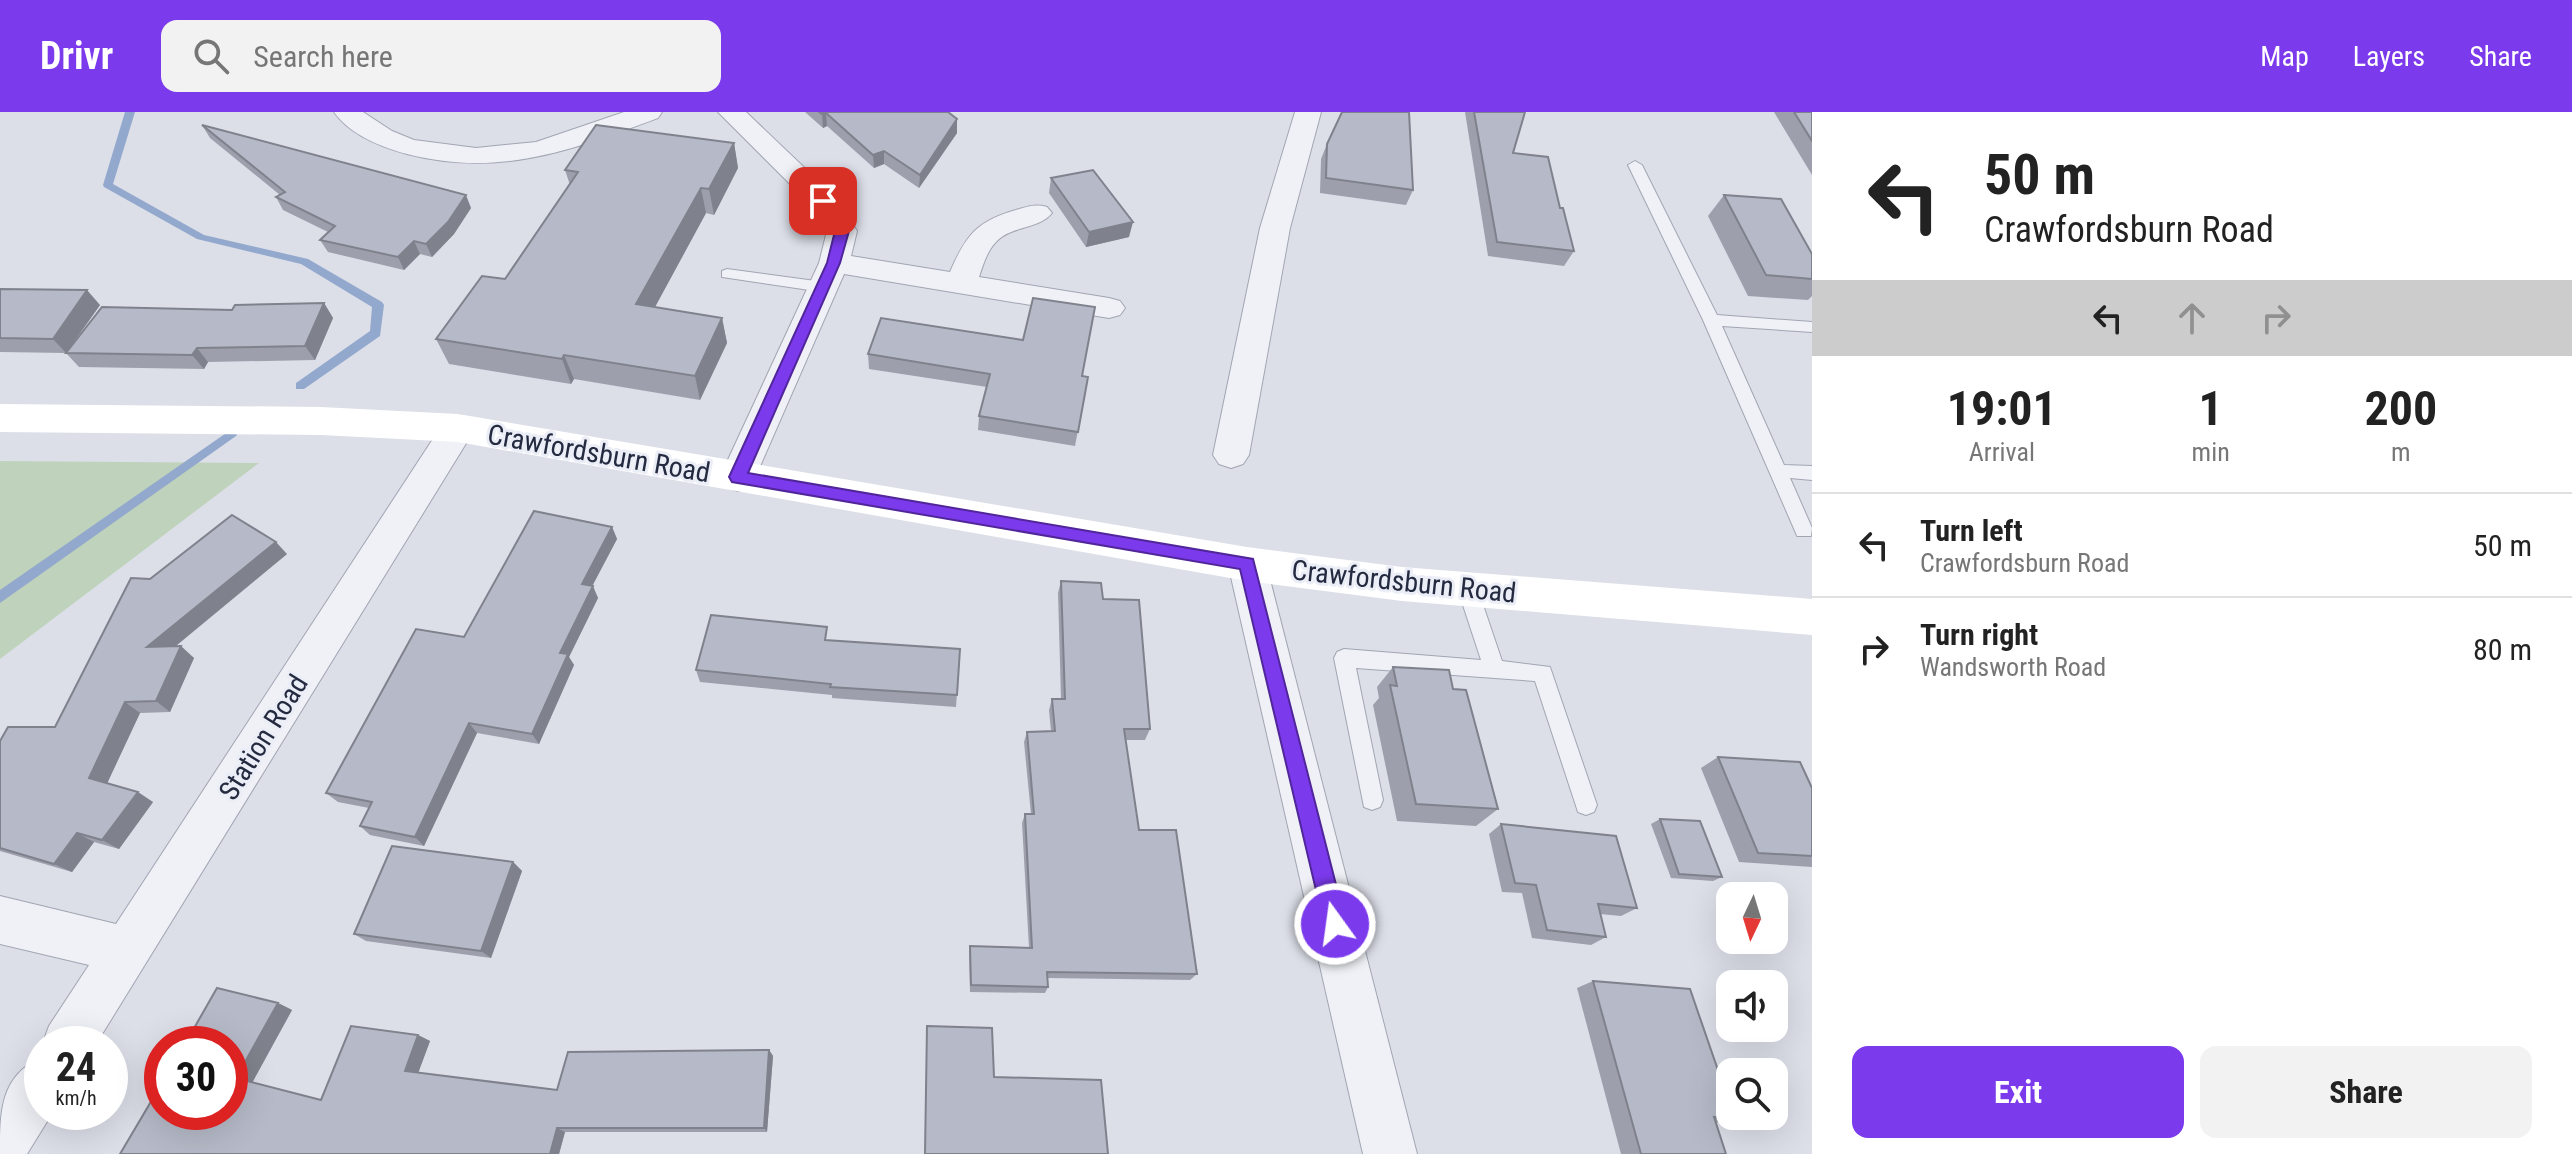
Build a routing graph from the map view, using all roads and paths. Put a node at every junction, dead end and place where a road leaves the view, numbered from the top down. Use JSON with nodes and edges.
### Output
{"nodes":[{"id":1,"x":347,"y":112,"type":"edge"},
{"id":2,"x":649,"y":112,"type":"edge"},
{"id":3,"x":731,"y":112,"type":"edge"},
{"id":4,"x":1308,"y":112,"type":"edge"},
{"id":5,"x":1635,"y":165,"type":"dead end"},
{"id":6,"x":1037,"y":213,"type":"dead end"},
{"id":7,"x":727,"y":274,"type":"dead end"},
{"id":8,"x":828,"y":275,"type":"junction"},
{"id":9,"x":960,"y":284,"type":"junction"},
{"id":10,"x":1109,"y":308,"type":"dead end"},
{"id":11,"x":1711,"y":320,"type":"junction"},
{"id":12,"x":1812,"y":327,"type":"edge"},
{"id":13,"x":0,"y":418,"type":"edge"},
{"id":14,"x":458,"y":428,"type":"junction"},
{"id":15,"x":1231,"y":455,"type":"dead end"},
{"id":16,"x":1777,"y":471,"type":"junction"},
{"id":17,"x":1812,"y":473,"type":"edge"},
{"id":18,"x":738,"y":477,"type":"junction"},
{"id":19,"x":1804,"y":531,"type":"dead end"},
{"id":20,"x":1247,"y":564,"type":"junction"},
{"id":21,"x":1468,"y":590,"type":"junction"},
{"id":22,"x":1812,"y":617,"type":"edge"},
{"id":23,"x":1494,"y":669,"type":"junction"},
{"id":24,"x":1372,"y":800,"type":"dead end"},
{"id":25,"x":1586,"y":805,"type":"dead end"},
{"id":26,"x":0,"y":920,"type":"edge"},
{"id":27,"x":128,"y":951,"type":"junction"},
{"id":28,"x":79,"y":1026,"type":"edge"},
{"id":29,"x":24,"y":1110,"type":"edge"},
{"id":30,"x":0,"y":1147,"type":"edge"},
{"id":31,"x":1390,"y":1154,"type":"edge"}],
"edges":[{"from":1,"to":2,"type":"street"},
{"from":3,"to":8,"type":"street"},
{"from":4,"to":15,"type":"street"},
{"from":5,"to":11,"type":"lane"},
{"from":6,"to":9,"type":"street"},
{"from":7,"to":8,"type":"lane"},
{"from":8,"to":9,"type":"street"},
{"from":8,"to":18,"type":"street"},
{"from":9,"to":10,"type":"street"},
{"from":11,"to":12,"type":"lane"},
{"from":11,"to":16,"type":"lane"},
{"from":13,"to":14,"type":"main road","name":"Crawfordsburn Road"},
{"from":14,"to":18,"type":"main road","name":"Crawfordsburn Road"},
{"from":14,"to":27,"type":"street","name":"Station Road"},
{"from":16,"to":17,"type":"lane"},
{"from":16,"to":19,"type":"lane"},
{"from":18,"to":20,"type":"main road","name":"Crawfordsburn Road"},
{"from":20,"to":21,"type":"main road","name":"Crawfordsburn Road"},
{"from":20,"to":31,"type":"street"},
{"from":21,"to":22,"type":"main road","name":"Crawfordsburn Road"},
{"from":21,"to":23,"type":"lane"},
{"from":23,"to":24,"type":"lane"},
{"from":23,"to":25,"type":"lane"},
{"from":26,"to":27,"type":"street"},
{"from":27,"to":28,"type":"street","name":"Station Road"},
{"from":29,"to":30,"type":"street"}]}
